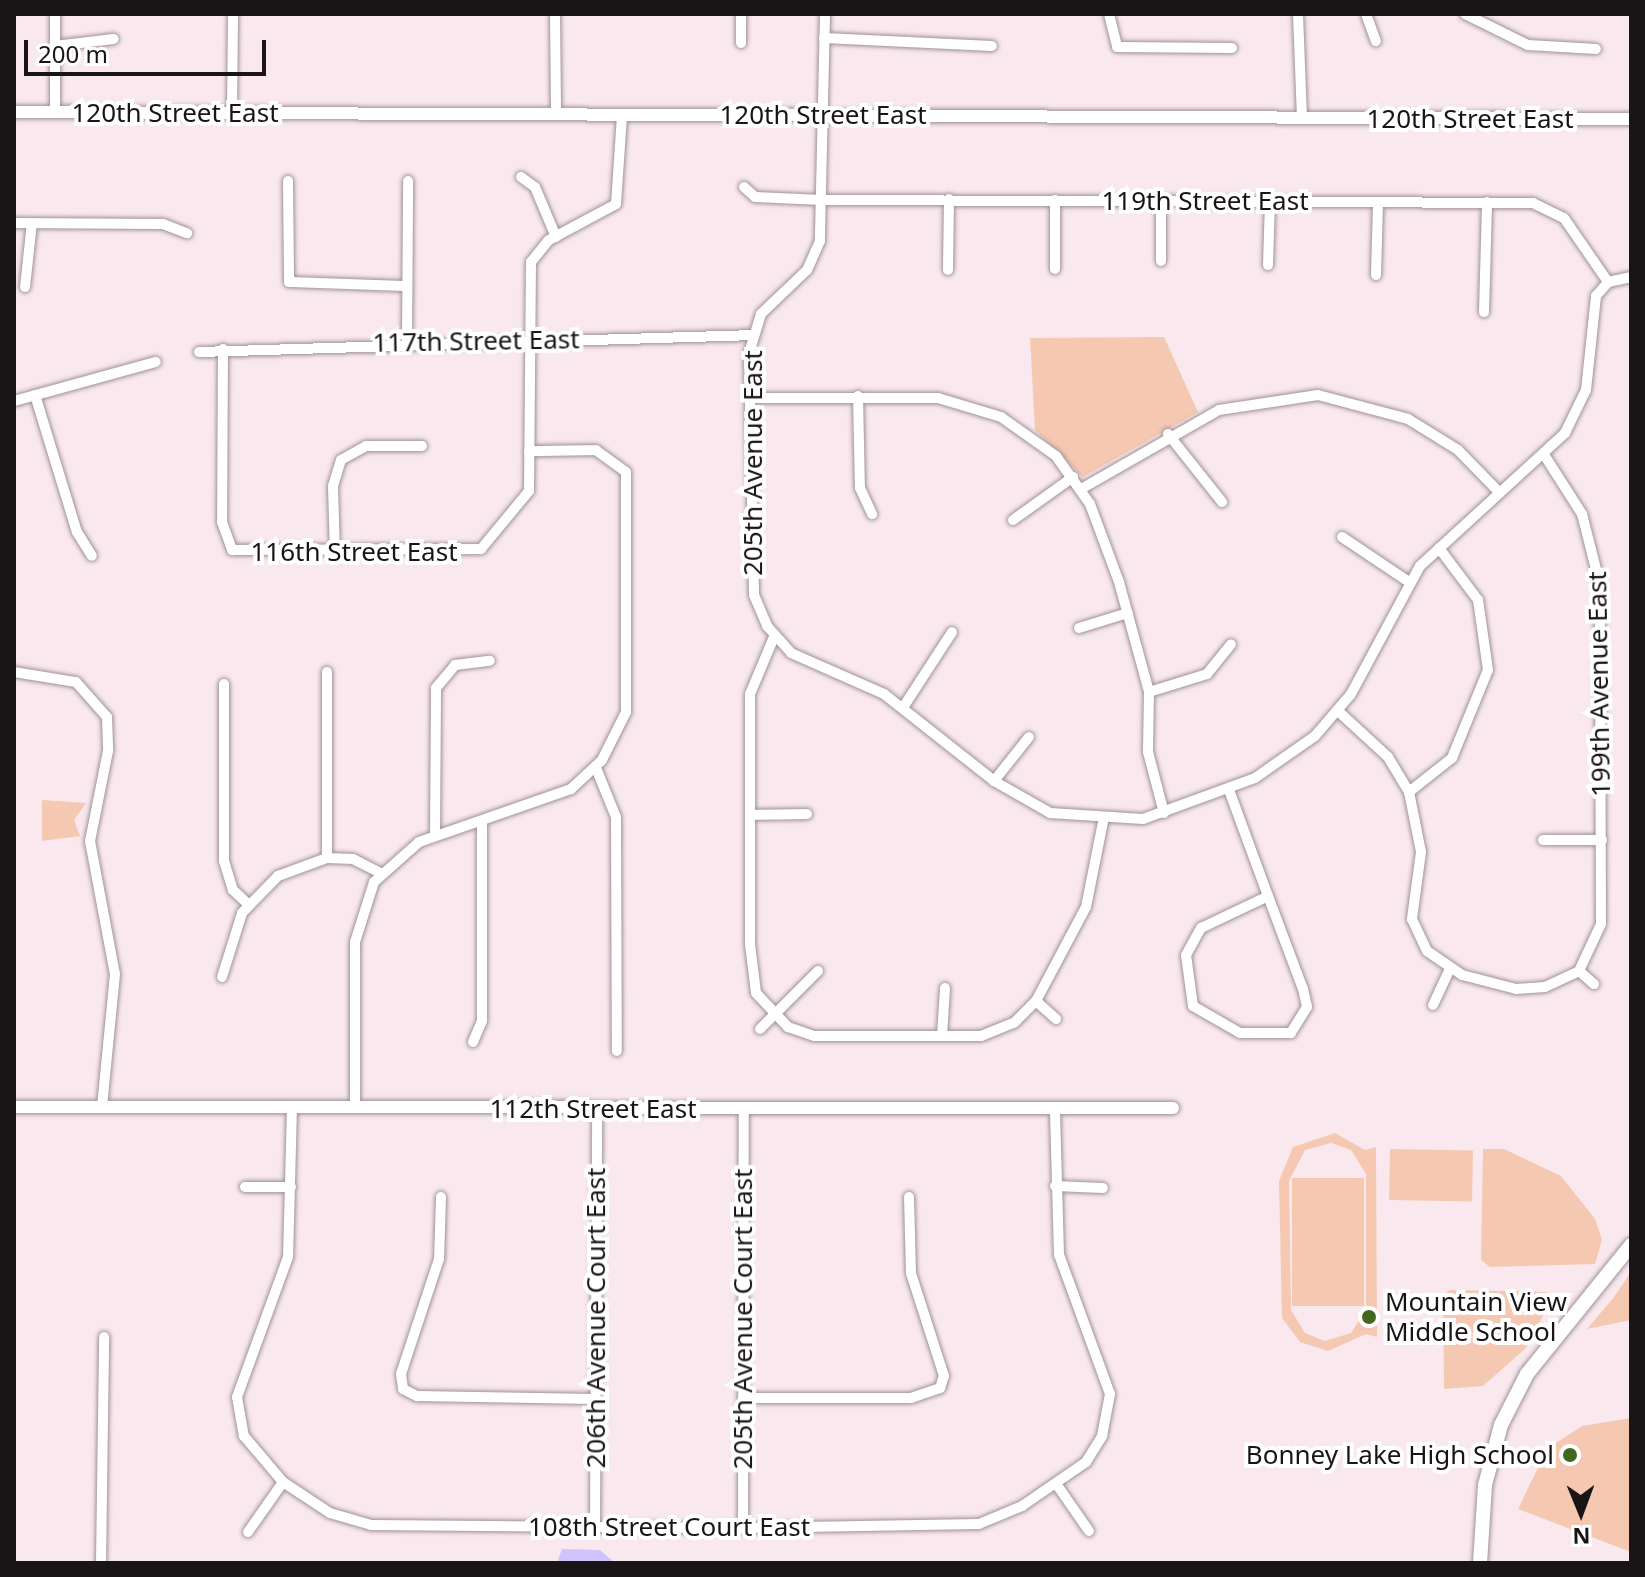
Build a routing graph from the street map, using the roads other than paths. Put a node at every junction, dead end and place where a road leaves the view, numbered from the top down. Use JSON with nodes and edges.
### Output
{"nodes":[{"id":1,"x":55,"y":14,"type":"edge"},
{"id":2,"x":233,"y":14,"type":"edge"},
{"id":3,"x":555,"y":14,"type":"edge"},
{"id":4,"x":741,"y":14,"type":"edge"},
{"id":5,"x":825,"y":14,"type":"edge"},
{"id":6,"x":1109,"y":14,"type":"edge"},
{"id":7,"x":1298,"y":14,"type":"edge"},
{"id":8,"x":1366,"y":14,"type":"edge"},
{"id":9,"x":1465,"y":14,"type":"edge"},
{"id":10,"x":824,"y":38,"type":"junction"},
{"id":11,"x":114,"y":39,"type":"dead end"},
{"id":12,"x":1376,"y":41,"type":"dead end"},
{"id":13,"x":741,"y":43,"type":"dead end"},
{"id":14,"x":55,"y":46,"type":"junction"},
{"id":15,"x":992,"y":46,"type":"dead end"},
{"id":16,"x":1232,"y":48,"type":"dead end"},
{"id":17,"x":1596,"y":49,"type":"dead end"},
{"id":18,"x":14,"y":112,"type":"edge"},
{"id":19,"x":55,"y":112,"type":"junction"},
{"id":20,"x":232,"y":113,"type":"junction"},
{"id":21,"x":556,"y":114,"type":"junction"},
{"id":22,"x":622,"y":115,"type":"junction"},
{"id":23,"x":824,"y":115,"type":"junction"},
{"id":24,"x":1302,"y":118,"type":"junction"},
{"id":25,"x":1631,"y":119,"type":"edge"},
{"id":26,"x":521,"y":177,"type":"dead end"},
{"id":27,"x":288,"y":181,"type":"dead end"},
{"id":28,"x":408,"y":181,"type":"dead end"},
{"id":29,"x":744,"y":187,"type":"dead end"},
{"id":30,"x":949,"y":199,"type":"junction"},
{"id":31,"x":822,"y":200,"type":"junction"},
{"id":32,"x":1055,"y":200,"type":"junction"},
{"id":33,"x":1161,"y":202,"type":"junction"},
{"id":34,"x":1270,"y":202,"type":"junction"},
{"id":35,"x":1378,"y":202,"type":"junction"},
{"id":36,"x":1487,"y":202,"type":"junction"},
{"id":37,"x":14,"y":223,"type":"edge"},
{"id":38,"x":32,"y":223,"type":"junction"},
{"id":39,"x":187,"y":233,"type":"dead end"},
{"id":40,"x":556,"y":237,"type":"junction"},
{"id":41,"x":1161,"y":261,"type":"dead end"},
{"id":42,"x":1268,"y":265,"type":"dead end"},
{"id":43,"x":1055,"y":269,"type":"dead end"},
{"id":44,"x":948,"y":270,"type":"dead end"},
{"id":45,"x":1376,"y":275,"type":"dead end"},
{"id":46,"x":1631,"y":277,"type":"edge"},
{"id":47,"x":1608,"y":282,"type":"junction"},
{"id":48,"x":406,"y":286,"type":"junction"},
{"id":49,"x":25,"y":287,"type":"dead end"},
{"id":50,"x":1484,"y":312,"type":"dead end"},
{"id":51,"x":754,"y":335,"type":"junction"},
{"id":52,"x":530,"y":342,"type":"junction"},
{"id":53,"x":407,"y":343,"type":"junction"},
{"id":54,"x":223,"y":349,"type":"junction"},
{"id":55,"x":199,"y":352,"type":"dead end"},
{"id":56,"x":156,"y":362,"type":"dead end"},
{"id":57,"x":35,"y":395,"type":"junction"},
{"id":58,"x":858,"y":396,"type":"junction"},
{"id":59,"x":749,"y":398,"type":"junction"},
{"id":60,"x":14,"y":401,"type":"edge"},
{"id":61,"x":1168,"y":434,"type":"junction"},
{"id":62,"x":422,"y":446,"type":"dead end"},
{"id":63,"x":529,"y":451,"type":"junction"},
{"id":64,"x":1543,"y":453,"type":"junction"},
{"id":65,"x":1073,"y":477,"type":"junction"},
{"id":66,"x":1081,"y":489,"type":"junction"},
{"id":67,"x":1500,"y":493,"type":"junction"},
{"id":68,"x":1222,"y":502,"type":"dead end"},
{"id":69,"x":872,"y":514,"type":"dead end"},
{"id":70,"x":1013,"y":520,"type":"dead end"},
{"id":71,"x":1342,"y":537,"type":"dead end"},
{"id":72,"x":1439,"y":548,"type":"junction"},
{"id":73,"x":335,"y":554,"type":"junction"},
{"id":74,"x":92,"y":556,"type":"dead end"},
{"id":75,"x":1409,"y":582,"type":"junction"},
{"id":76,"x":1128,"y":613,"type":"junction"},
{"id":77,"x":1079,"y":628,"type":"dead end"},
{"id":78,"x":952,"y":632,"type":"dead end"},
{"id":79,"x":774,"y":637,"type":"junction"},
{"id":80,"x":1231,"y":644,"type":"dead end"},
{"id":81,"x":490,"y":661,"type":"dead end"},
{"id":82,"x":14,"y":672,"type":"edge"},
{"id":83,"x":327,"y":672,"type":"dead end"},
{"id":84,"x":224,"y":684,"type":"dead end"},
{"id":85,"x":1149,"y":692,"type":"junction"},
{"id":86,"x":904,"y":706,"type":"junction"},
{"id":87,"x":1338,"y":711,"type":"junction"},
{"id":88,"x":1029,"y":737,"type":"dead end"},
{"id":89,"x":596,"y":768,"type":"junction"},
{"id":90,"x":994,"y":781,"type":"junction"},
{"id":91,"x":1229,"y":790,"type":"junction"},
{"id":92,"x":1409,"y":792,"type":"junction"},
{"id":93,"x":1164,"y":813,"type":"junction"},
{"id":94,"x":807,"y":814,"type":"dead end"},
{"id":95,"x":750,"y":815,"type":"junction"},
{"id":96,"x":482,"y":821,"type":"junction"},
{"id":97,"x":1103,"y":822,"type":"junction"},
{"id":98,"x":435,"y":835,"type":"junction"},
{"id":99,"x":1543,"y":840,"type":"dead end"},
{"id":100,"x":1602,"y":840,"type":"junction"},
{"id":101,"x":327,"y":858,"type":"junction"},
{"id":102,"x":380,"y":873,"type":"junction"},
{"id":103,"x":1268,"y":896,"type":"junction"},
{"id":104,"x":248,"y":904,"type":"junction"},
{"id":105,"x":1450,"y":969,"type":"junction"},
{"id":106,"x":818,"y":971,"type":"dead end"},
{"id":107,"x":1579,"y":971,"type":"junction"},
{"id":108,"x":222,"y":977,"type":"dead end"},
{"id":109,"x":1594,"y":984,"type":"dead end"},
{"id":110,"x":945,"y":988,"type":"dead end"},
{"id":111,"x":1036,"y":1001,"type":"junction"},
{"id":112,"x":1433,"y":1005,"type":"dead end"},
{"id":113,"x":774,"y":1015,"type":"junction"},
{"id":114,"x":1056,"y":1019,"type":"dead end"},
{"id":115,"x":760,"y":1029,"type":"dead end"},
{"id":116,"x":942,"y":1036,"type":"junction"},
{"id":117,"x":473,"y":1042,"type":"dead end"},
{"id":118,"x":617,"y":1051,"type":"dead end"},
{"id":119,"x":14,"y":1107,"type":"edge"},
{"id":120,"x":102,"y":1107,"type":"junction"},
{"id":121,"x":292,"y":1107,"type":"junction"},
{"id":122,"x":355,"y":1107,"type":"junction"},
{"id":123,"x":1055,"y":1108,"type":"junction"},
{"id":124,"x":1173,"y":1108,"type":"dead end"},
{"id":125,"x":597,"y":1109,"type":"junction"},
{"id":126,"x":744,"y":1110,"type":"junction"},
{"id":127,"x":1055,"y":1186,"type":"junction"},
{"id":128,"x":245,"y":1187,"type":"dead end"},
{"id":129,"x":291,"y":1187,"type":"junction"},
{"id":130,"x":1103,"y":1188,"type":"dead end"},
{"id":131,"x":441,"y":1197,"type":"dead end"},
{"id":132,"x":909,"y":1197,"type":"dead end"},
{"id":133,"x":1631,"y":1245,"type":"edge"},
{"id":134,"x":104,"y":1337,"type":"dead end"},
{"id":135,"x":743,"y":1398,"type":"junction"},
{"id":136,"x":595,"y":1399,"type":"junction"},
{"id":137,"x":283,"y":1482,"type":"junction"},
{"id":138,"x":1057,"y":1485,"type":"junction"},
{"id":139,"x":595,"y":1527,"type":"junction"},
{"id":140,"x":743,"y":1528,"type":"junction"},
{"id":141,"x":1089,"y":1531,"type":"dead end"},
{"id":142,"x":248,"y":1532,"type":"dead end"},
{"id":143,"x":101,"y":1563,"type":"edge"},
{"id":144,"x":1480,"y":1563,"type":"edge"}],
"edges":[{"from":1,"to":14,"type":"street"},
{"from":2,"to":20,"type":"street"},
{"from":3,"to":21,"type":"street"},
{"from":4,"to":13,"type":"street"},
{"from":5,"to":10,"type":"street","name":"205th Avenue East"},
{"from":6,"to":16,"type":"street"},
{"from":7,"to":24,"type":"street"},
{"from":8,"to":12,"type":"street"},
{"from":9,"to":17,"type":"street"},
{"from":10,"to":15,"type":"street"},
{"from":10,"to":23,"type":"street","name":"205th Avenue East"},
{"from":11,"to":14,"type":"street"},
{"from":14,"to":19,"type":"street"},
{"from":18,"to":19,"type":"street","name":"120th Street East"},
{"from":19,"to":20,"type":"street","name":"120th Street East"},
{"from":20,"to":21,"type":"street","name":"120th Street East"},
{"from":21,"to":22,"type":"street","name":"120th Street East"},
{"from":22,"to":23,"type":"street","name":"120th Street East"},
{"from":22,"to":40,"type":"street"},
{"from":23,"to":24,"type":"street","name":"120th Street East"},
{"from":23,"to":31,"type":"street","name":"205th Avenue East"},
{"from":24,"to":25,"type":"street","name":"120th Street East"},
{"from":26,"to":40,"type":"street"},
{"from":27,"to":48,"type":"street"},
{"from":28,"to":48,"type":"street"},
{"from":29,"to":31,"type":"street","name":"119th Street East"},
{"from":30,"to":31,"type":"street","name":"119th Street East"},
{"from":30,"to":32,"type":"street","name":"119th Street East"},
{"from":30,"to":44,"type":"street"},
{"from":31,"to":51,"type":"street","name":"205th Avenue East"},
{"from":32,"to":33,"type":"street","name":"119th Street East"},
{"from":32,"to":43,"type":"street"},
{"from":33,"to":34,"type":"street","name":"119th Street East"},
{"from":33,"to":41,"type":"street"},
{"from":34,"to":35,"type":"street","name":"119th Street East"},
{"from":34,"to":42,"type":"street"},
{"from":35,"to":36,"type":"street","name":"119th Street East"},
{"from":35,"to":45,"type":"street"},
{"from":36,"to":47,"type":"street","name":"119th Street East"},
{"from":36,"to":50,"type":"street"},
{"from":37,"to":38,"type":"street"},
{"from":38,"to":39,"type":"street"},
{"from":38,"to":49,"type":"street"},
{"from":40,"to":52,"type":"street"},
{"from":46,"to":47,"type":"street"},
{"from":47,"to":64,"type":"street"},
{"from":48,"to":53,"type":"street"},
{"from":51,"to":52,"type":"street","name":"117th Street East"},
{"from":51,"to":59,"type":"street","name":"205th Avenue East"},
{"from":52,"to":53,"type":"street","name":"117th Street East"},
{"from":52,"to":63,"type":"street"},
{"from":53,"to":54,"type":"street","name":"117th Street East"},
{"from":54,"to":55,"type":"street","name":"117th Street East"},
{"from":54,"to":73,"type":"street","name":"116th Street East"},
{"from":56,"to":57,"type":"street"},
{"from":57,"to":60,"type":"street"},
{"from":57,"to":74,"type":"street"},
{"from":58,"to":59,"type":"street"},
{"from":58,"to":65,"type":"street"},
{"from":58,"to":69,"type":"street"},
{"from":59,"to":79,"type":"street","name":"205th Avenue East"},
{"from":61,"to":66,"type":"street"},
{"from":61,"to":67,"type":"street"},
{"from":61,"to":68,"type":"street"},
{"from":62,"to":73,"type":"street"},
{"from":63,"to":73,"type":"street","name":"116th Street East"},
{"from":63,"to":89,"type":"street"},
{"from":64,"to":67,"type":"street"},
{"from":64,"to":100,"type":"street","name":"199th Avenue East"},
{"from":65,"to":66,"type":"street"},
{"from":65,"to":70,"type":"street"},
{"from":66,"to":76,"type":"street"},
{"from":67,"to":72,"type":"street"},
{"from":71,"to":75,"type":"street"},
{"from":72,"to":75,"type":"street"},
{"from":72,"to":92,"type":"street"},
{"from":75,"to":87,"type":"street"},
{"from":76,"to":77,"type":"street"},
{"from":76,"to":85,"type":"street"},
{"from":78,"to":86,"type":"street"},
{"from":79,"to":86,"type":"street"},
{"from":79,"to":95,"type":"street"},
{"from":80,"to":85,"type":"street"},
{"from":81,"to":98,"type":"street"},
{"from":82,"to":120,"type":"street"},
{"from":83,"to":101,"type":"street"},
{"from":84,"to":104,"type":"street"},
{"from":85,"to":93,"type":"street"},
{"from":86,"to":90,"type":"street"},
{"from":87,"to":91,"type":"street"},
{"from":87,"to":92,"type":"street"},
{"from":88,"to":90,"type":"street"},
{"from":89,"to":96,"type":"street"},
{"from":89,"to":118,"type":"street"},
{"from":90,"to":97,"type":"street"},
{"from":91,"to":93,"type":"street"},
{"from":91,"to":103,"type":"street"},
{"from":92,"to":105,"type":"street"},
{"from":93,"to":97,"type":"street"},
{"from":94,"to":95,"type":"street"},
{"from":95,"to":113,"type":"street"},
{"from":96,"to":98,"type":"street"},
{"from":96,"to":117,"type":"street"},
{"from":97,"to":111,"type":"street"},
{"from":98,"to":102,"type":"street"},
{"from":99,"to":100,"type":"street"},
{"from":100,"to":107,"type":"street","name":"199th Avenue East"},
{"from":101,"to":102,"type":"street"},
{"from":101,"to":104,"type":"street"},
{"from":102,"to":122,"type":"street"},
{"from":103,"to":103,"type":"street"},
{"from":104,"to":108,"type":"street"},
{"from":105,"to":107,"type":"street"},
{"from":105,"to":112,"type":"street"},
{"from":106,"to":113,"type":"street"},
{"from":107,"to":109,"type":"street"},
{"from":110,"to":116,"type":"street"},
{"from":111,"to":114,"type":"street"},
{"from":111,"to":116,"type":"street"},
{"from":113,"to":115,"type":"street"},
{"from":113,"to":116,"type":"street"},
{"from":119,"to":120,"type":"street","name":"112th Street East"},
{"from":120,"to":121,"type":"street","name":"112th Street East"},
{"from":121,"to":122,"type":"street","name":"112th Street East"},
{"from":121,"to":129,"type":"street","name":"108th Street Court East"},
{"from":122,"to":125,"type":"street","name":"112th Street East"},
{"from":123,"to":124,"type":"street","name":"112th Street East"},
{"from":123,"to":126,"type":"street","name":"112th Street East"},
{"from":123,"to":127,"type":"street","name":"108th Street Court East"},
{"from":125,"to":126,"type":"street","name":"112th Street East"},
{"from":125,"to":136,"type":"street","name":"206th Avenue Court East"},
{"from":126,"to":135,"type":"street","name":"205th Avenue Court East"},
{"from":127,"to":130,"type":"street"},
{"from":127,"to":138,"type":"street","name":"108th Street Court East"},
{"from":128,"to":129,"type":"street"},
{"from":129,"to":137,"type":"street","name":"108th Street Court East"},
{"from":131,"to":136,"type":"street"},
{"from":132,"to":135,"type":"street"},
{"from":133,"to":144,"type":"main road"},
{"from":134,"to":143,"type":"street"},
{"from":135,"to":140,"type":"street","name":"205th Avenue Court East"},
{"from":136,"to":139,"type":"street","name":"206th Avenue Court East"},
{"from":137,"to":139,"type":"street","name":"108th Street Court East"},
{"from":137,"to":142,"type":"street"},
{"from":138,"to":140,"type":"street","name":"108th Street Court East"},
{"from":138,"to":141,"type":"street"},
{"from":139,"to":140,"type":"street","name":"108th Street Court East"}]}
